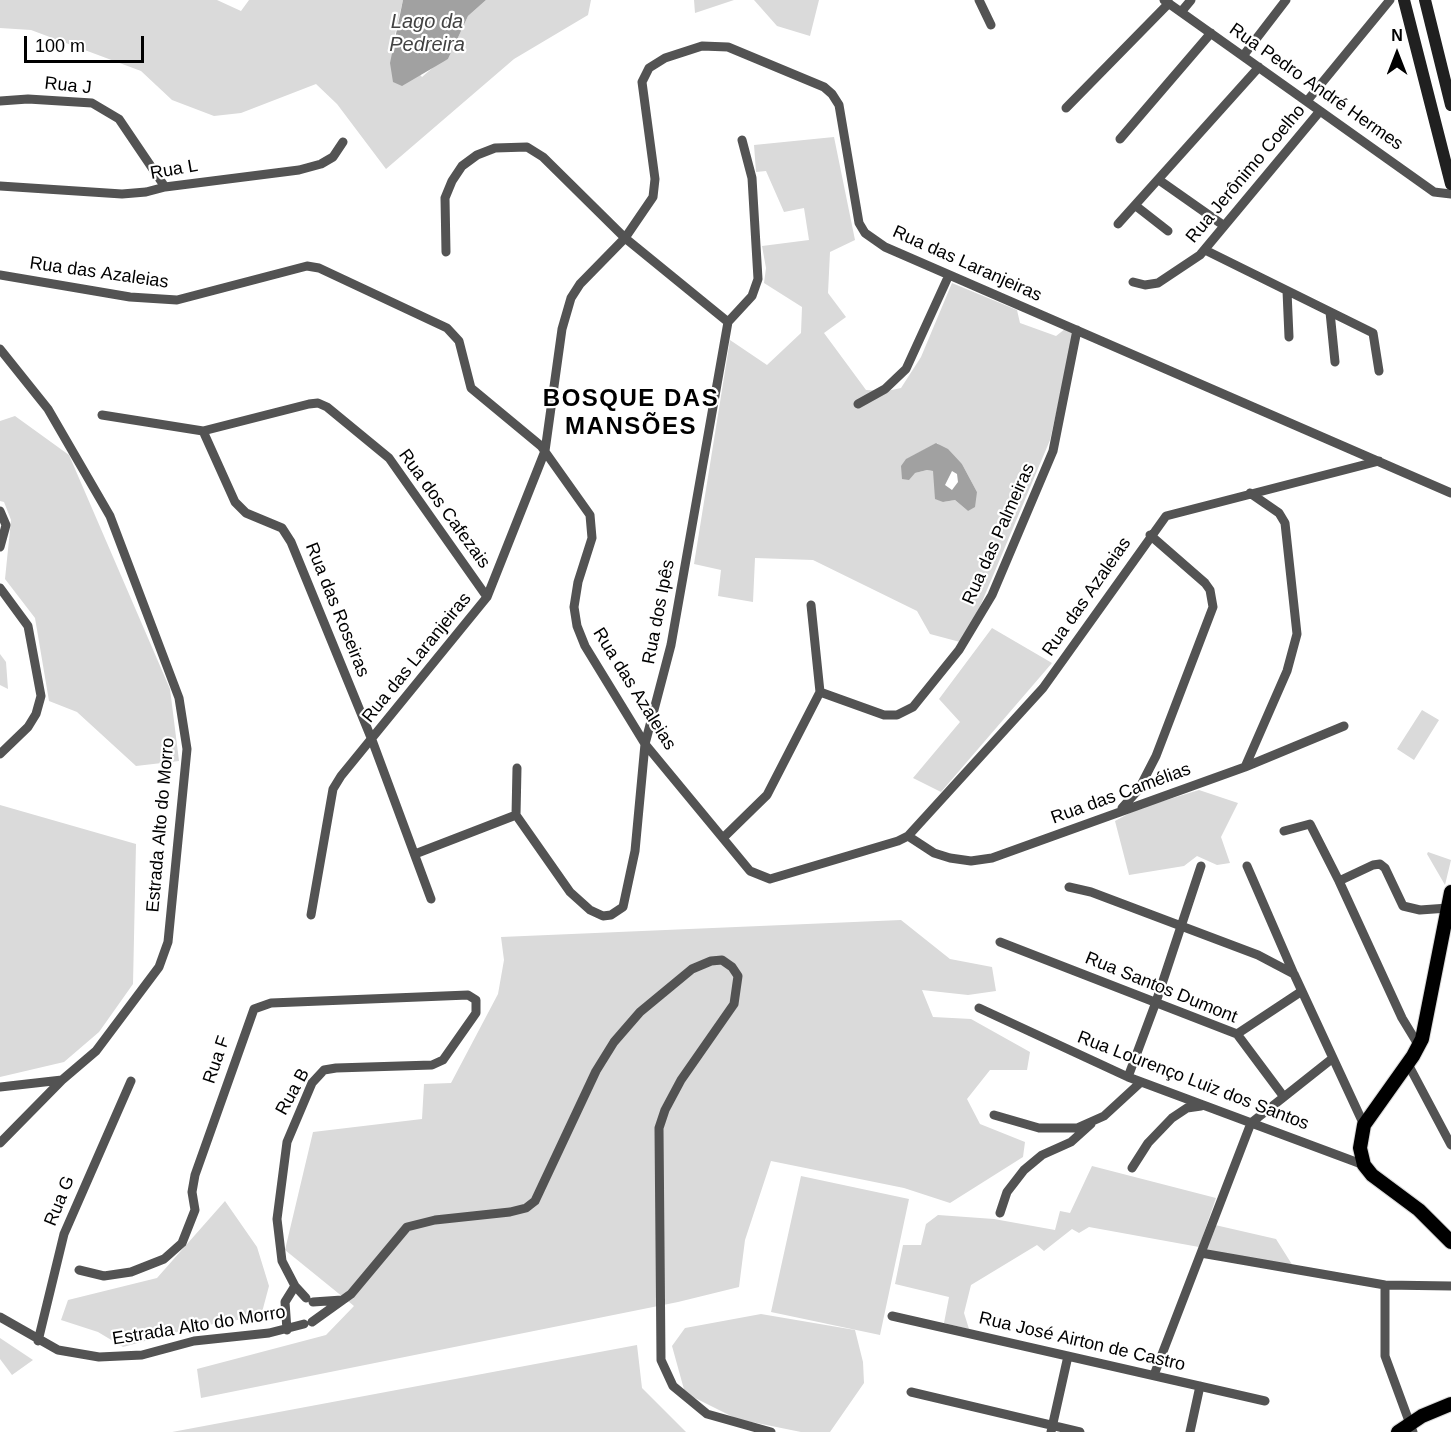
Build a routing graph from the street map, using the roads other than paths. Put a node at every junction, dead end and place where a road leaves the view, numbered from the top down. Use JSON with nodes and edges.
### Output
{"nodes":[{"id":1,"x":979,"y":0,"type":"edge"},
{"id":2,"x":1191,"y":0,"type":"edge"},
{"id":3,"x":1287,"y":0,"type":"edge"},
{"id":4,"x":1390,"y":0,"type":"edge"},
{"id":5,"x":1404,"y":0,"type":"edge"},
{"id":6,"x":1425,"y":0,"type":"edge"},
{"id":7,"x":1167,"y":2,"type":"edge"},
{"id":8,"x":1181,"y":12,"type":"junction"},
{"id":9,"x":991,"y":25,"type":"dead end"},
{"id":10,"x":1211,"y":33,"type":"junction"},
{"id":11,"x":1243,"y":56,"type":"junction"},
{"id":12,"x":1259,"y":67,"type":"junction"},
{"id":13,"x":1307,"y":101,"type":"junction"},
{"id":14,"x":0,"y":102,"type":"edge"},
{"id":15,"x":1451,"y":102,"type":"edge"},
{"id":16,"x":1066,"y":108,"type":"dead end"},
{"id":17,"x":1320,"y":111,"type":"junction"},
{"id":18,"x":1445,"y":135,"type":"edge"},
{"id":19,"x":1120,"y":139,"type":"dead end"},
{"id":20,"x":742,"y":140,"type":"dead end"},
{"id":21,"x":343,"y":142,"type":"dead end"},
{"id":22,"x":1159,"y":180,"type":"junction"},
{"id":23,"x":1451,"y":184,"type":"edge"},
{"id":24,"x":0,"y":186,"type":"edge"},
{"id":25,"x":165,"y":187,"type":"junction"},
{"id":26,"x":1451,"y":194,"type":"edge"},
{"id":27,"x":1136,"y":206,"type":"junction"},
{"id":28,"x":1118,"y":224,"type":"dead end"},
{"id":29,"x":1223,"y":225,"type":"junction"},
{"id":30,"x":1168,"y":231,"type":"dead end"},
{"id":31,"x":625,"y":238,"type":"junction"},
{"id":32,"x":1205,"y":250,"type":"junction"},
{"id":33,"x":447,"y":252,"type":"dead end"},
{"id":34,"x":0,"y":275,"type":"edge"},
{"id":35,"x":949,"y":275,"type":"junction"},
{"id":36,"x":1133,"y":282,"type":"dead end"},
{"id":37,"x":1287,"y":291,"type":"junction"},
{"id":38,"x":1330,"y":312,"type":"junction"},
{"id":39,"x":728,"y":322,"type":"junction"},
{"id":40,"x":1077,"y":330,"type":"junction"},
{"id":41,"x":1289,"y":337,"type":"dead end"},
{"id":42,"x":0,"y":350,"type":"edge"},
{"id":43,"x":1335,"y":362,"type":"dead end"},
{"id":44,"x":1379,"y":371,"type":"dead end"},
{"id":45,"x":858,"y":404,"type":"dead end"},
{"id":46,"x":102,"y":415,"type":"dead end"},
{"id":47,"x":203,"y":431,"type":"junction"},
{"id":48,"x":544,"y":451,"type":"junction"},
{"id":49,"x":1379,"y":461,"type":"junction"},
{"id":50,"x":1250,"y":493,"type":"junction"},
{"id":51,"x":1451,"y":493,"type":"edge"},
{"id":52,"x":0,"y":511,"type":"edge"},
{"id":53,"x":1150,"y":536,"type":"junction"},
{"id":54,"x":0,"y":547,"type":"edge"},
{"id":55,"x":0,"y":588,"type":"edge"},
{"id":56,"x":487,"y":597,"type":"junction"},
{"id":57,"x":811,"y":605,"type":"dead end"},
{"id":58,"x":820,"y":692,"type":"junction"},
{"id":59,"x":1344,"y":726,"type":"dead end"},
{"id":60,"x":372,"y":740,"type":"junction"},
{"id":61,"x":645,"y":744,"type":"junction"},
{"id":62,"x":0,"y":754,"type":"edge"},
{"id":63,"x":1245,"y":766,"type":"junction"},
{"id":64,"x":516,"y":768,"type":"dead end"},
{"id":65,"x":1120,"y":810,"type":"junction"},
{"id":66,"x":516,"y":815,"type":"junction"},
{"id":67,"x":1284,"y":831,"type":"dead end"},
{"id":68,"x":908,"y":836,"type":"junction"},
{"id":69,"x":723,"y":838,"type":"junction"},
{"id":70,"x":415,"y":854,"type":"junction"},
{"id":71,"x":1201,"y":866,"type":"dead end"},
{"id":72,"x":1246,"y":866,"type":"dead end"},
{"id":73,"x":1339,"y":881,"type":"junction"},
{"id":74,"x":1069,"y":888,"type":"dead end"},
{"id":75,"x":1451,"y":892,"type":"edge"},
{"id":76,"x":431,"y":899,"type":"dead end"},
{"id":77,"x":1448,"y":908,"type":"junction"},
{"id":78,"x":311,"y":915,"type":"dead end"},
{"id":79,"x":1180,"y":926,"type":"junction"},
{"id":80,"x":1000,"y":942,"type":"dead end"},
{"id":81,"x":1294,"y":974,"type":"junction"},
{"id":82,"x":1302,"y":991,"type":"junction"},
{"id":83,"x":1156,"y":1002,"type":"junction"},
{"id":84,"x":979,"y":1008,"type":"dead end"},
{"id":85,"x":476,"y":1013,"type":"joint"},
{"id":86,"x":1237,"y":1034,"type":"junction"},
{"id":87,"x":1419,"y":1046,"type":"junction"},
{"id":88,"x":1333,"y":1058,"type":"junction"},
{"id":89,"x":1408,"y":1064,"type":"junction"},
{"id":90,"x":1128,"y":1077,"type":"junction"},
{"id":91,"x":62,"y":1080,"type":"junction"},
{"id":92,"x":131,"y":1081,"type":"dead end"},
{"id":93,"x":1141,"y":1082,"type":"junction"},
{"id":94,"x":0,"y":1087,"type":"edge"},
{"id":95,"x":1284,"y":1097,"type":"junction"},
{"id":96,"x":1203,"y":1105,"type":"junction"},
{"id":97,"x":994,"y":1115,"type":"dead end"},
{"id":98,"x":1093,"y":1122,"type":"junction"},
{"id":99,"x":1251,"y":1123,"type":"junction"},
{"id":100,"x":1364,"y":1125,"type":"junction"},
{"id":101,"x":0,"y":1143,"type":"edge"},
{"id":102,"x":1451,"y":1145,"type":"edge"},
{"id":103,"x":1364,"y":1165,"type":"junction"},
{"id":104,"x":1132,"y":1168,"type":"dead end"},
{"id":105,"x":1000,"y":1213,"type":"dead end"},
{"id":106,"x":1451,"y":1242,"type":"edge"},
{"id":107,"x":1201,"y":1252,"type":"junction"},
{"id":108,"x":79,"y":1270,"type":"dead end"},
{"id":109,"x":1385,"y":1285,"type":"junction"},
{"id":110,"x":295,"y":1286,"type":"junction"},
{"id":111,"x":1451,"y":1286,"type":"edge"},
{"id":112,"x":342,"y":1300,"type":"junction"},
{"id":113,"x":892,"y":1316,"type":"dead end"},
{"id":114,"x":0,"y":1317,"type":"edge"},
{"id":115,"x":287,"y":1330,"type":"junction"},
{"id":116,"x":38,"y":1341,"type":"junction"},
{"id":117,"x":1068,"y":1356,"type":"junction"},
{"id":118,"x":1154,"y":1375,"type":"junction"},
{"id":119,"x":1200,"y":1386,"type":"junction"},
{"id":120,"x":911,"y":1392,"type":"dead end"},
{"id":121,"x":1265,"y":1401,"type":"dead end"},
{"id":122,"x":1451,"y":1404,"type":"edge"},
{"id":123,"x":1412,"y":1428,"type":"edge"},
{"id":124,"x":1052,"y":1429,"type":"edge"},
{"id":125,"x":771,"y":1432,"type":"edge"},
{"id":126,"x":1080,"y":1432,"type":"edge"},
{"id":127,"x":1190,"y":1432,"type":"edge"},
{"id":128,"x":1398,"y":1432,"type":"edge"}],
"edges":[{"from":1,"to":9,"type":"street"},
{"from":2,"to":8,"type":"street"},
{"from":3,"to":11,"type":"street"},
{"from":4,"to":13,"type":"street"},
{"from":5,"to":18,"type":"main road"},
{"from":6,"to":15,"type":"main road"},
{"from":7,"to":8,"type":"street","name":"Rua Pedro André Hermes"},
{"from":7,"to":16,"type":"street"},
{"from":8,"to":10,"type":"street","name":"Rua Pedro André Hermes"},
{"from":10,"to":11,"type":"street","name":"Rua Pedro André Hermes"},
{"from":10,"to":19,"type":"street"},
{"from":11,"to":12,"type":"street","name":"Rua Pedro André Hermes"},
{"from":12,"to":13,"type":"street","name":"Rua Pedro André Hermes"},
{"from":12,"to":22,"type":"street"},
{"from":13,"to":17,"type":"street","name":"Rua Pedro André Hermes"},
{"from":14,"to":25,"type":"street","name":"Rua J"},
{"from":17,"to":26,"type":"street","name":"Rua Pedro André Hermes"},
{"from":17,"to":29,"type":"street","name":"Rua Jerônimo Coelho"},
{"from":18,"to":23,"type":"main road"},
{"from":20,"to":39,"type":"street"},
{"from":21,"to":25,"type":"street","name":"Rua L"},
{"from":22,"to":27,"type":"street"},
{"from":22,"to":29,"type":"street"},
{"from":24,"to":25,"type":"street","name":"Rua L"},
{"from":27,"to":28,"type":"street"},
{"from":27,"to":30,"type":"street"},
{"from":29,"to":32,"type":"street","name":"Rua Jerônimo Coelho"},
{"from":31,"to":33,"type":"street"},
{"from":31,"to":35,"type":"street","name":"Rua das Laranjeiras"},
{"from":31,"to":39,"type":"street"},
{"from":31,"to":48,"type":"street","name":"Rua das Laranjeiras"},
{"from":32,"to":36,"type":"street","name":"Rua Jerônimo Coelho"},
{"from":32,"to":37,"type":"street"},
{"from":34,"to":48,"type":"street","name":"Rua das Azaleias"},
{"from":35,"to":40,"type":"street","name":"Rua das Laranjeiras"},
{"from":35,"to":45,"type":"street"},
{"from":37,"to":38,"type":"street"},
{"from":37,"to":41,"type":"street"},
{"from":38,"to":43,"type":"street"},
{"from":38,"to":44,"type":"street"},
{"from":39,"to":61,"type":"street","name":"Rua dos Ipês"},
{"from":40,"to":49,"type":"street","name":"Rua das Laranjeiras"},
{"from":40,"to":58,"type":"street","name":"Rua das Palmeiras"},
{"from":42,"to":91,"type":"street","name":"Estrada Alto do Morro"},
{"from":46,"to":47,"type":"street","name":"Rua dos Cafezais"},
{"from":47,"to":56,"type":"street","name":"Rua dos Cafezais"},
{"from":47,"to":60,"type":"street","name":"Rua das Roseiras"},
{"from":48,"to":56,"type":"street","name":"Rua das Laranjeiras"},
{"from":48,"to":61,"type":"street","name":"Rua das Azaleias"},
{"from":49,"to":50,"type":"street","name":"Rua das Azaleias"},
{"from":49,"to":51,"type":"street","name":"Rua das Laranjeiras"},
{"from":50,"to":53,"type":"street","name":"Rua das Azaleias"},
{"from":50,"to":63,"type":"street"},
{"from":52,"to":54,"type":"street"},
{"from":53,"to":65,"type":"street"},
{"from":53,"to":68,"type":"street","name":"Rua das Azaleias"},
{"from":55,"to":62,"type":"street"},
{"from":56,"to":60,"type":"street","name":"Rua das Laranjeiras"},
{"from":57,"to":58,"type":"street"},
{"from":58,"to":69,"type":"street"},
{"from":59,"to":63,"type":"street","name":"Rua das Camélias"},
{"from":60,"to":70,"type":"street","name":"Rua das Roseiras"},
{"from":60,"to":78,"type":"street","name":"Rua das Laranjeiras"},
{"from":61,"to":66,"type":"street","name":"Rua dos Ipês"},
{"from":61,"to":69,"type":"street","name":"Rua das Azaleias"},
{"from":63,"to":65,"type":"street","name":"Rua das Camélias"},
{"from":64,"to":66,"type":"street"},
{"from":65,"to":68,"type":"street","name":"Rua das Camélias"},
{"from":66,"to":70,"type":"street"},
{"from":67,"to":73,"type":"street"},
{"from":68,"to":69,"type":"street","name":"Rua das Azaleias"},
{"from":70,"to":76,"type":"street","name":"Rua das Roseiras"},
{"from":71,"to":79,"type":"street"},
{"from":72,"to":81,"type":"street"},
{"from":73,"to":77,"type":"street"},
{"from":73,"to":87,"type":"street"},
{"from":74,"to":79,"type":"street"},
{"from":75,"to":77,"type":"main road"},
{"from":77,"to":87,"type":"main road"},
{"from":79,"to":81,"type":"street"},
{"from":79,"to":83,"type":"street"},
{"from":80,"to":83,"type":"street","name":"Rua Santos Dumont"},
{"from":81,"to":82,"type":"street"},
{"from":82,"to":86,"type":"street"},
{"from":82,"to":88,"type":"street"},
{"from":83,"to":86,"type":"street","name":"Rua Santos Dumont"},
{"from":83,"to":90,"type":"street"},
{"from":84,"to":90,"type":"street","name":"Rua Lourenço Luiz dos Santos"},
{"from":85,"to":108,"type":"street","name":"Rua F"},
{"from":85,"to":110,"type":"street","name":"Rua B"},
{"from":86,"to":95,"type":"street","name":"Rua Santos Dumont"},
{"from":87,"to":89,"type":"main road"},
{"from":88,"to":95,"type":"street"},
{"from":88,"to":100,"type":"street"},
{"from":89,"to":100,"type":"main road"},
{"from":89,"to":102,"type":"street"},
{"from":90,"to":93,"type":"street","name":"Rua Lourenço Luiz dos Santos"},
{"from":91,"to":94,"type":"street"},
{"from":91,"to":101,"type":"street","name":"Estrada Alto do Morro"},
{"from":92,"to":116,"type":"street","name":"Rua G"},
{"from":93,"to":96,"type":"street","name":"Rua Lourenço Luiz dos Santos"},
{"from":93,"to":98,"type":"street"},
{"from":95,"to":99,"type":"street"},
{"from":96,"to":99,"type":"street","name":"Rua Lourenço Luiz dos Santos"},
{"from":96,"to":104,"type":"street"},
{"from":97,"to":98,"type":"street"},
{"from":98,"to":105,"type":"street"},
{"from":99,"to":103,"type":"street","name":"Rua Lourenço Luiz dos Santos"},
{"from":99,"to":107,"type":"street"},
{"from":100,"to":103,"type":"main road"},
{"from":103,"to":106,"type":"main road"},
{"from":107,"to":109,"type":"street"},
{"from":107,"to":118,"type":"street"},
{"from":109,"to":111,"type":"street"},
{"from":109,"to":123,"type":"street"},
{"from":110,"to":112,"type":"street","name":"Rua B"},
{"from":110,"to":115,"type":"street"},
{"from":112,"to":115,"type":"street","name":"Estrada Alto do Morro"},
{"from":112,"to":125,"type":"street","name":"Estrada Alto do Morro"},
{"from":113,"to":117,"type":"street","name":"Rua José Airton de Castro"},
{"from":114,"to":116,"type":"street","name":"Estrada Alto do Morro"},
{"from":115,"to":116,"type":"street","name":"Estrada Alto do Morro"},
{"from":117,"to":118,"type":"street","name":"Rua José Airton de Castro"},
{"from":117,"to":124,"type":"street"},
{"from":118,"to":119,"type":"street","name":"Rua José Airton de Castro"},
{"from":119,"to":121,"type":"street","name":"Rua José Airton de Castro"},
{"from":119,"to":127,"type":"street"},
{"from":120,"to":124,"type":"street"},
{"from":122,"to":123,"type":"main road"},
{"from":123,"to":128,"type":"main road"},
{"from":124,"to":126,"type":"street"}]}
